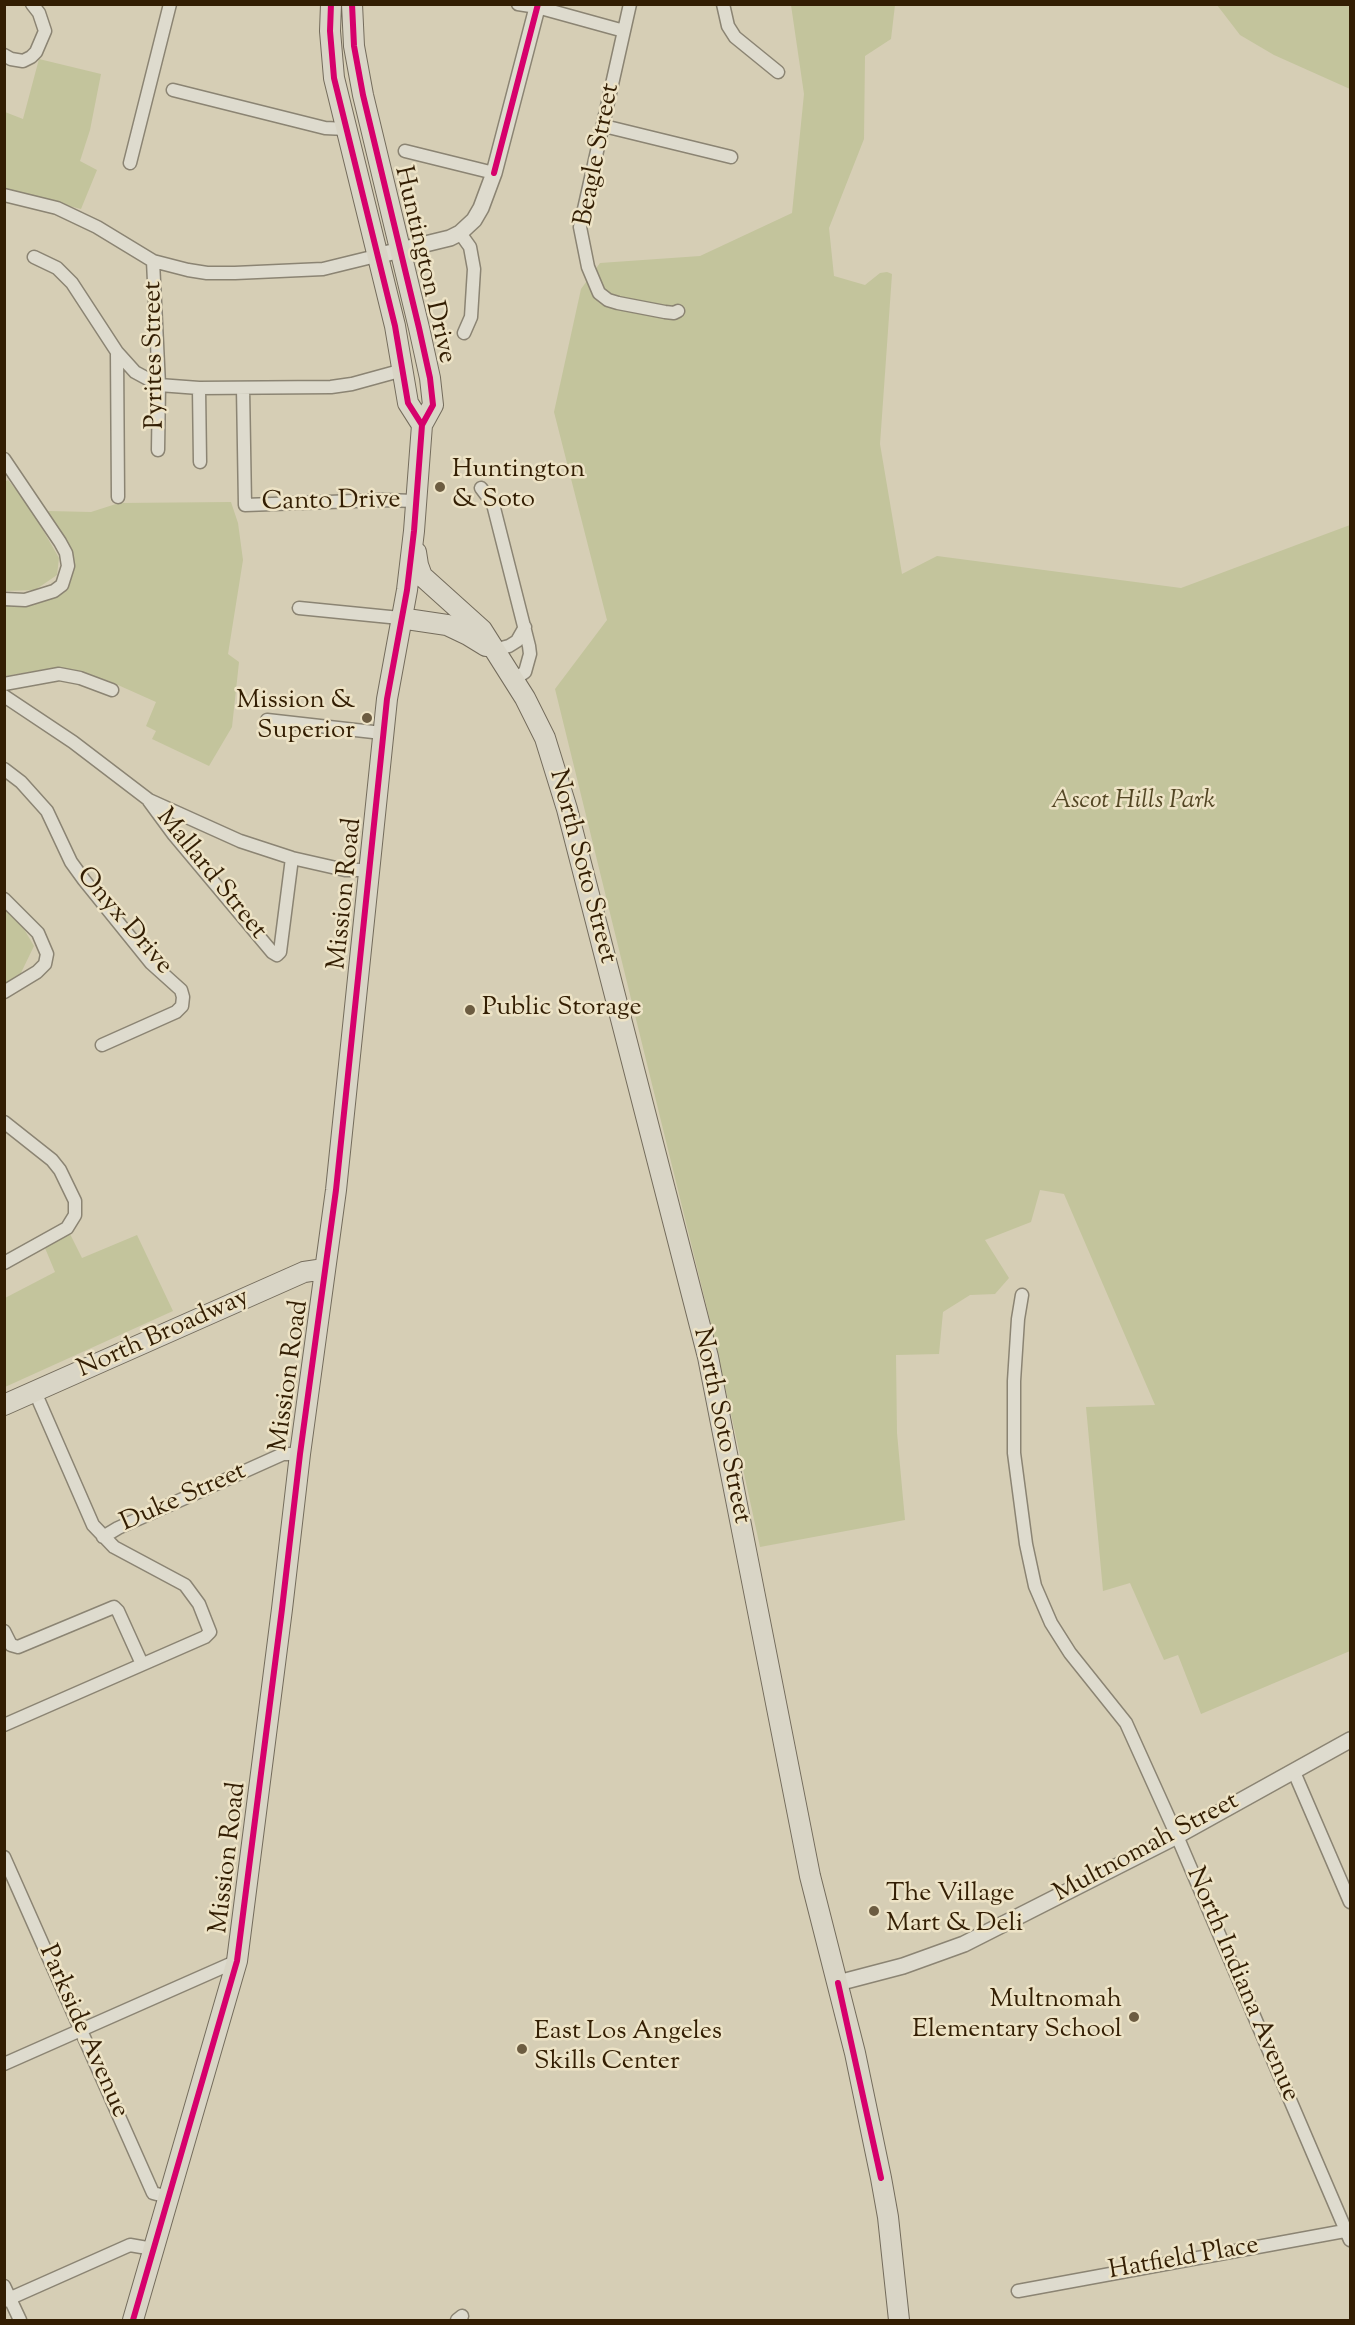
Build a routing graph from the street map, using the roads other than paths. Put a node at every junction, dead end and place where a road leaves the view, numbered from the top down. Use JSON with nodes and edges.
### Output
{"nodes":[{"id":1,"x":32,"y":4,"type":"edge"},
{"id":2,"x":170,"y":4,"type":"edge"},
{"id":3,"x":331,"y":4,"type":"edge"},
{"id":4,"x":352,"y":4,"type":"edge"},
{"id":5,"x":518,"y":4,"type":"edge"},
{"id":6,"x":630,"y":4,"type":"edge"},
{"id":7,"x":723,"y":4,"type":"edge"},
{"id":8,"x":538,"y":6,"type":"edge"},
{"id":9,"x":624,"y":31,"type":"junction"},
{"id":10,"x":4,"y":55,"type":"edge"},
{"id":11,"x":778,"y":72,"type":"dead end"},
{"id":12,"x":173,"y":90,"type":"dead end"},
{"id":13,"x":604,"y":126,"type":"junction"},
{"id":14,"x":346,"y":129,"type":"junction"},
{"id":15,"x":405,"y":151,"type":"dead end"},
{"id":16,"x":731,"y":157,"type":"dead end"},
{"id":17,"x":130,"y":163,"type":"dead end"},
{"id":18,"x":494,"y":173,"type":"junction"},
{"id":19,"x":4,"y":195,"type":"edge"},
{"id":20,"x":460,"y":233,"type":"junction"},
{"id":21,"x":401,"y":251,"type":"junction"},
{"id":22,"x":376,"y":256,"type":"junction"},
{"id":23,"x":34,"y":257,"type":"dead end"},
{"id":24,"x":153,"y":261,"type":"junction"},
{"id":25,"x":678,"y":311,"type":"dead end"},
{"id":26,"x":464,"y":333,"type":"dead end"},
{"id":27,"x":117,"y":351,"type":"junction"},
{"id":28,"x":403,"y":370,"type":"junction"},
{"id":29,"x":159,"y":385,"type":"junction"},
{"id":30,"x":199,"y":388,"type":"junction"},
{"id":31,"x":243,"y":388,"type":"junction"},
{"id":32,"x":422,"y":425,"type":"junction"},
{"id":33,"x":158,"y":450,"type":"dead end"},
{"id":34,"x":4,"y":459,"type":"edge"},
{"id":35,"x":200,"y":462,"type":"dead end"},
{"id":36,"x":481,"y":488,"type":"dead end"},
{"id":37,"x":118,"y":497,"type":"dead end"},
{"id":38,"x":416,"y":501,"type":"junction"},
{"id":39,"x":414,"y":531,"type":"junction"},
{"id":40,"x":4,"y":599,"type":"edge"},
{"id":41,"x":298,"y":608,"type":"dead end"},
{"id":42,"x":400,"y":618,"type":"junction"},
{"id":43,"x":525,"y":627,"type":"junction"},
{"id":44,"x":494,"y":650,"type":"junction"},
{"id":45,"x":513,"y":680,"type":"junction"},
{"id":46,"x":4,"y":684,"type":"edge"},
{"id":47,"x":112,"y":690,"type":"dead end"},
{"id":48,"x":4,"y":696,"type":"edge"},
{"id":49,"x":267,"y":720,"type":"dead end"},
{"id":50,"x":382,"y":733,"type":"junction"},
{"id":51,"x":4,"y":769,"type":"edge"},
{"id":52,"x":149,"y":800,"type":"junction"},
{"id":53,"x":292,"y":858,"type":"junction"},
{"id":54,"x":370,"y":870,"type":"junction"},
{"id":55,"x":4,"y":899,"type":"edge"},
{"id":56,"x":4,"y":992,"type":"edge"},
{"id":57,"x":102,"y":1045,"type":"dead end"},
{"id":58,"x":4,"y":1122,"type":"edge"},
{"id":59,"x":4,"y":1263,"type":"edge"},
{"id":60,"x":324,"y":1269,"type":"junction"},
{"id":61,"x":1022,"y":1294,"type":"dead end"},
{"id":62,"x":35,"y":1392,"type":"junction"},
{"id":63,"x":4,"y":1405,"type":"edge"},
{"id":64,"x":300,"y":1454,"type":"junction"},
{"id":65,"x":102,"y":1537,"type":"junction"},
{"id":66,"x":4,"y":1631,"type":"edge"},
{"id":67,"x":142,"y":1664,"type":"junction"},
{"id":68,"x":4,"y":1725,"type":"edge"},
{"id":69,"x":1350,"y":1740,"type":"edge"},
{"id":70,"x":1294,"y":1772,"type":"junction"},
{"id":71,"x":1177,"y":1836,"type":"junction"},
{"id":72,"x":4,"y":1857,"type":"edge"},
{"id":73,"x":1350,"y":1902,"type":"edge"},
{"id":74,"x":237,"y":1961,"type":"junction"},
{"id":75,"x":838,"y":1983,"type":"junction"},
{"id":76,"x":82,"y":2030,"type":"junction"},
{"id":77,"x":4,"y":2064,"type":"edge"},
{"id":78,"x":168,"y":2197,"type":"junction"},
{"id":79,"x":1349,"y":2233,"type":"edge"},
{"id":80,"x":153,"y":2249,"type":"junction"},
{"id":81,"x":4,"y":2286,"type":"edge"},
{"id":82,"x":1018,"y":2291,"type":"dead end"},
{"id":83,"x":7,"y":2300,"type":"edge"},
{"id":84,"x":20,"y":2320,"type":"edge"},
{"id":85,"x":134,"y":2320,"type":"edge"},
{"id":86,"x":899,"y":2320,"type":"edge"}],
"edges":[{"from":1,"to":10,"type":"street"},
{"from":2,"to":17,"type":"street"},
{"from":3,"to":14,"type":"main road","name":"Huntington Drive"},
{"from":4,"to":21,"type":"main road","name":"Huntington Drive"},
{"from":5,"to":8,"type":"street"},
{"from":6,"to":9,"type":"street","name":"Beagle Street"},
{"from":7,"to":11,"type":"street"},
{"from":8,"to":9,"type":"street"},
{"from":8,"to":18,"type":"street"},
{"from":9,"to":13,"type":"street","name":"Beagle Street"},
{"from":12,"to":14,"type":"street"},
{"from":13,"to":16,"type":"street"},
{"from":13,"to":25,"type":"street","name":"Beagle Street"},
{"from":14,"to":22,"type":"main road","name":"Huntington Drive"},
{"from":15,"to":18,"type":"street"},
{"from":18,"to":20,"type":"street"},
{"from":19,"to":24,"type":"street"},
{"from":20,"to":21,"type":"street"},
{"from":20,"to":26,"type":"street"},
{"from":21,"to":22,"type":"street"},
{"from":21,"to":32,"type":"main road","name":"Huntington Drive"},
{"from":22,"to":24,"type":"street"},
{"from":22,"to":28,"type":"main road","name":"Huntington Drive"},
{"from":23,"to":27,"type":"street"},
{"from":24,"to":29,"type":"street","name":"Pyrites Street"},
{"from":27,"to":29,"type":"street"},
{"from":27,"to":37,"type":"street"},
{"from":28,"to":31,"type":"street"},
{"from":28,"to":32,"type":"main road","name":"Huntington Drive"},
{"from":29,"to":30,"type":"street"},
{"from":29,"to":33,"type":"street","name":"Pyrites Street"},
{"from":30,"to":31,"type":"street"},
{"from":30,"to":35,"type":"street"},
{"from":31,"to":38,"type":"street","name":"Canto Drive"},
{"from":32,"to":38,"type":"main road","name":"Mission Road"},
{"from":34,"to":40,"type":"street"},
{"from":36,"to":43,"type":"street"},
{"from":38,"to":39,"type":"main road","name":"Mission Road"},
{"from":39,"to":42,"type":"main road","name":"Mission Road"},
{"from":39,"to":44,"type":"main road"},
{"from":41,"to":42,"type":"street"},
{"from":42,"to":44,"type":"main road","name":"North Soto Street"},
{"from":42,"to":50,"type":"main road","name":"Mission Road"},
{"from":43,"to":44,"type":"street"},
{"from":43,"to":45,"type":"street"},
{"from":44,"to":45,"type":"main road","name":"North Soto Street"},
{"from":45,"to":75,"type":"main road","name":"North Soto Street"},
{"from":46,"to":47,"type":"street"},
{"from":48,"to":52,"type":"street"},
{"from":49,"to":50,"type":"street"},
{"from":50,"to":54,"type":"main road","name":"Mission Road"},
{"from":51,"to":57,"type":"street","name":"Onyx Drive"},
{"from":52,"to":53,"type":"street"},
{"from":52,"to":53,"type":"street","name":"Mallard Street"},
{"from":53,"to":54,"type":"street"},
{"from":54,"to":60,"type":"main road","name":"Mission Road"},
{"from":55,"to":56,"type":"street"},
{"from":58,"to":59,"type":"street"},
{"from":60,"to":62,"type":"main road","name":"North Broadway"},
{"from":60,"to":64,"type":"main road","name":"Mission Road"},
{"from":61,"to":71,"type":"street","name":"North Indiana Avenue"},
{"from":62,"to":63,"type":"main road","name":"North Broadway"},
{"from":62,"to":65,"type":"street"},
{"from":64,"to":65,"type":"street","name":"Duke Street"},
{"from":64,"to":74,"type":"main road","name":"Mission Road"},
{"from":65,"to":67,"type":"street"},
{"from":66,"to":67,"type":"street"},
{"from":67,"to":68,"type":"street"},
{"from":69,"to":70,"type":"street","name":"Multnomah Street"},
{"from":70,"to":71,"type":"street","name":"Multnomah Street"},
{"from":70,"to":73,"type":"street"},
{"from":71,"to":75,"type":"street","name":"Multnomah Street"},
{"from":71,"to":79,"type":"street","name":"North Indiana Avenue"},
{"from":72,"to":76,"type":"street","name":"Parkside Avenue"},
{"from":74,"to":76,"type":"street"},
{"from":74,"to":78,"type":"main road","name":"Mission Road"},
{"from":75,"to":86,"type":"main road","name":"North Soto Street"},
{"from":76,"to":77,"type":"street"},
{"from":76,"to":78,"type":"street","name":"Parkside Avenue"},
{"from":78,"to":80,"type":"main road","name":"Mission Road"},
{"from":79,"to":82,"type":"street","name":"Hatfield Place"},
{"from":80,"to":83,"type":"street"},
{"from":80,"to":85,"type":"main road","name":"Mission Road"},
{"from":81,"to":83,"type":"street"},
{"from":83,"to":84,"type":"street"}]}
